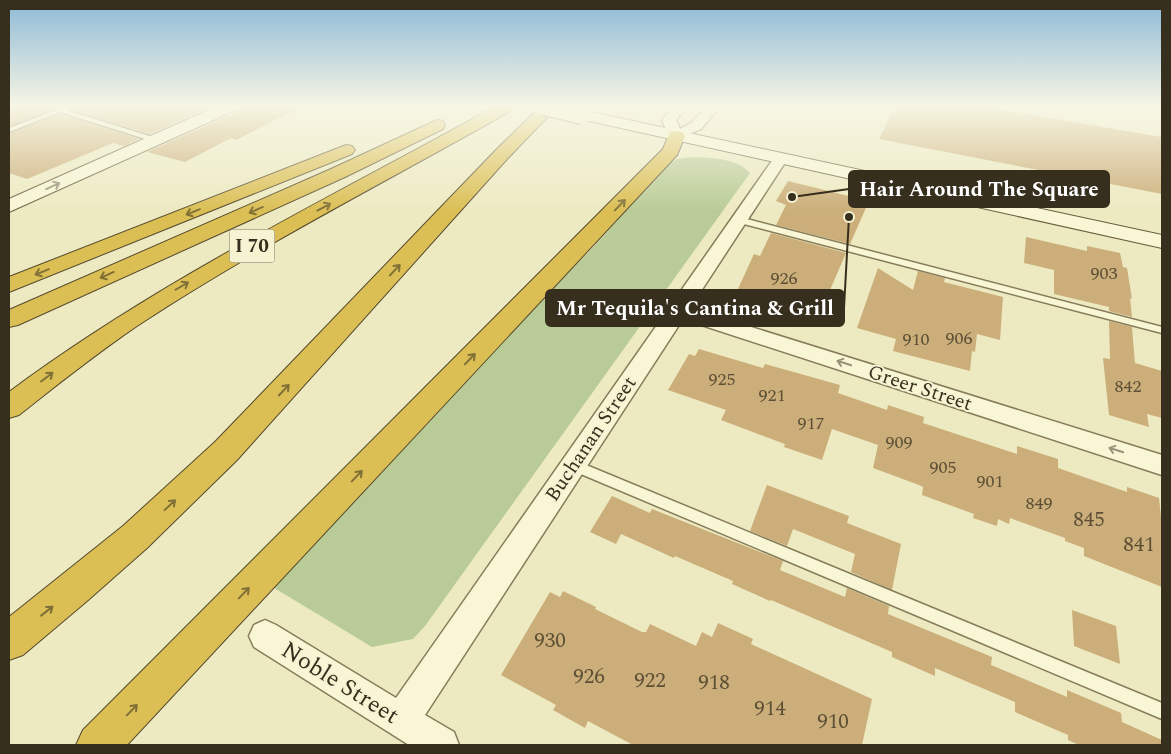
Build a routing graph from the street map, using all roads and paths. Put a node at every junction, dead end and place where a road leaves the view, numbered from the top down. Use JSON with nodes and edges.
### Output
{"nodes":[{"id":1,"x":155,"y":141,"type":"edge"},
{"id":2,"x":369,"y":141,"type":"edge"},
{"id":3,"x":403,"y":141,"type":"edge"},
{"id":4,"x":444,"y":141,"type":"edge"},
{"id":5,"x":515,"y":141,"type":"edge"},
{"id":6,"x":674,"y":141,"type":"edge"},
{"id":7,"x":735,"y":141,"type":"edge"},
{"id":8,"x":781,"y":158,"type":"junction"},
{"id":9,"x":9,"y":206,"type":"edge"},
{"id":10,"x":739,"y":220,"type":"junction"},
{"id":11,"x":1162,"y":242,"type":"edge"},
{"id":12,"x":9,"y":285,"type":"edge"},
{"id":13,"x":678,"y":310,"type":"junction"},
{"id":14,"x":9,"y":319,"type":"edge"},
{"id":15,"x":1162,"y":330,"type":"edge"},
{"id":16,"x":9,"y":407,"type":"edge"},
{"id":17,"x":1162,"y":464,"type":"edge"},
{"id":18,"x":574,"y":465,"type":"junction"},
{"id":19,"x":265,"y":636,"type":"dead end"},
{"id":20,"x":9,"y":641,"type":"edge"},
{"id":21,"x":1162,"y":711,"type":"edge"},
{"id":22,"x":402,"y":720,"type":"junction"},
{"id":23,"x":98,"y":745,"type":"edge"},
{"id":24,"x":441,"y":745,"type":"edge"}],
"edges":[{"from":9,"to":1,"type":"main road","one_way":true},
{"from":2,"to":12,"type":"highway","one_way":true},
{"from":3,"to":14,"type":"highway","number":"I 70","one_way":true},
{"from":16,"to":4,"type":"highway","number":"I 70","one_way":true},
{"from":20,"to":5,"type":"highway","one_way":true},
{"from":23,"to":6,"type":"highway","one_way":true},
{"from":7,"to":8,"type":"main road"},
{"from":8,"to":10,"type":"street","name":"Buchanan Street"},
{"from":8,"to":11,"type":"main road"},
{"from":10,"to":13,"type":"street","name":"Buchanan Street"},
{"from":10,"to":15,"type":"lane"},
{"from":17,"to":13,"type":"street","name":"Greer Street","one_way":true},
{"from":13,"to":18,"type":"street","name":"Buchanan Street"},
{"from":18,"to":21,"type":"lane"},
{"from":18,"to":22,"type":"street","name":"Buchanan Street"},
{"from":19,"to":22,"type":"street","name":"Noble Street"},
{"from":22,"to":24,"type":"street","name":"Noble Street"}]}
